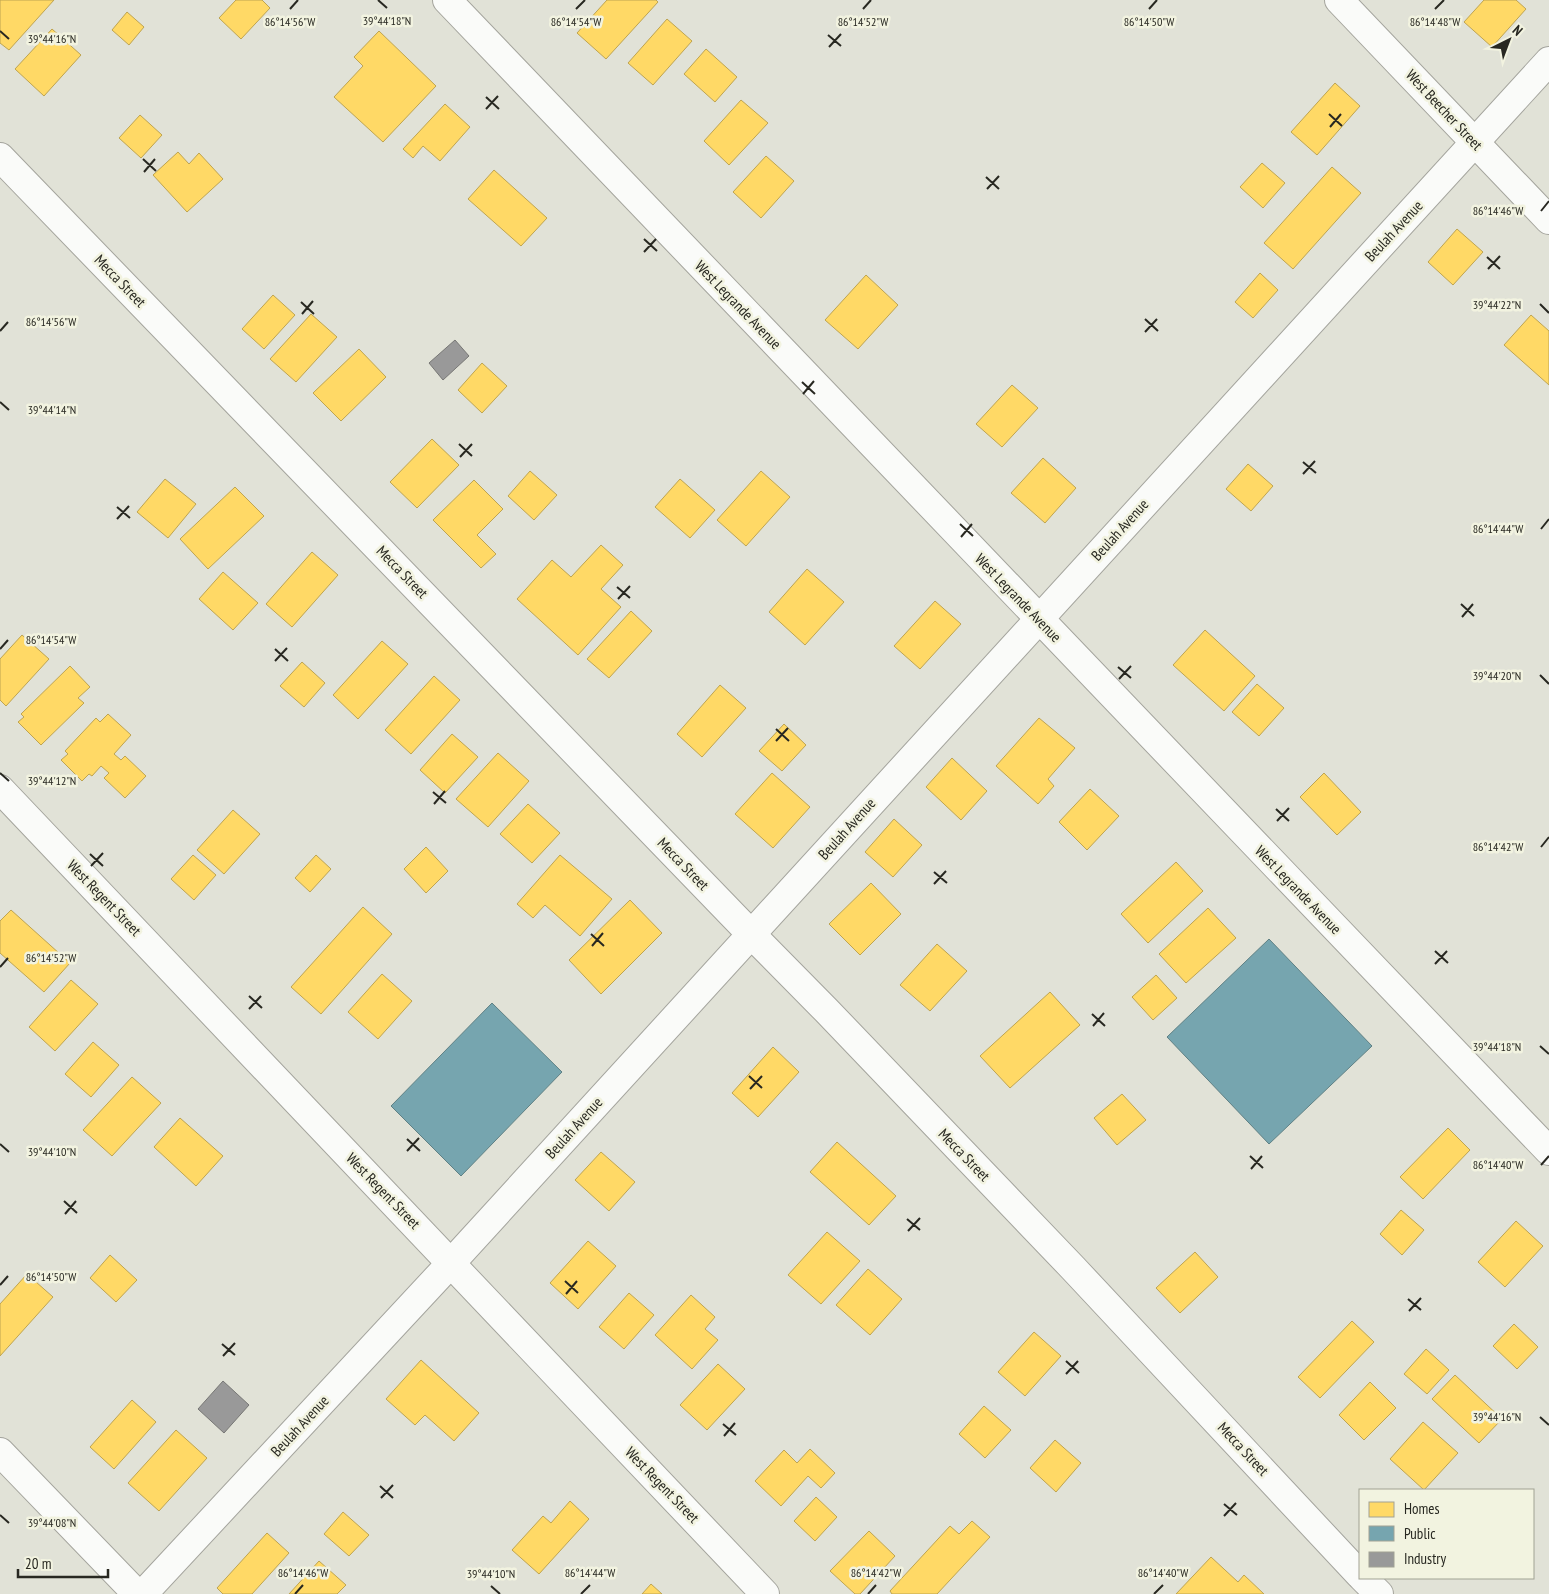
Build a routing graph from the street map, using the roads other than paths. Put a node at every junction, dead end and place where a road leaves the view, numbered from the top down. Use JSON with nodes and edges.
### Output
{"nodes":[{"id":1,"x":447,"y":0,"type":"edge"},
{"id":2,"x":1339,"y":0,"type":"edge"},
{"id":3,"x":1549,"y":61,"type":"edge"},
{"id":4,"x":1475,"y":142,"type":"junction"},
{"id":5,"x":0,"y":157,"type":"edge"},
{"id":6,"x":1549,"y":220,"type":"edge"},
{"id":7,"x":1039,"y":620,"type":"junction"},
{"id":8,"x":0,"y":789,"type":"edge"},
{"id":9,"x":751,"y":934,"type":"junction"},
{"id":10,"x":1549,"y":1151,"type":"edge"},
{"id":11,"x":451,"y":1263,"type":"junction"},
{"id":12,"x":0,"y":1452,"type":"edge"},
{"id":13,"x":1359,"y":1574,"type":"edge"},
{"id":14,"x":1364,"y":1579,"type":"edge"},
{"id":15,"x":137,"y":1594,"type":"edge"},
{"id":16,"x":143,"y":1594,"type":"edge"},
{"id":17,"x":765,"y":1594,"type":"edge"},
{"id":18,"x":1379,"y":1594,"type":"edge"}],
"edges":[{"from":1,"to":7,"type":"street","name":"West Legrande Avenue"},
{"from":2,"to":4,"type":"street","name":"West Beecher Street"},
{"from":3,"to":4,"type":"street","name":"Beulah Avenue"},
{"from":4,"to":6,"type":"street","name":"West Beecher Street"},
{"from":4,"to":7,"type":"street","name":"Beulah Avenue"},
{"from":5,"to":9,"type":"street","name":"Mecca Street"},
{"from":7,"to":9,"type":"street","name":"Beulah Avenue"},
{"from":7,"to":10,"type":"street","name":"West Legrande Avenue"},
{"from":8,"to":11,"type":"street","name":"West Regent Street"},
{"from":9,"to":11,"type":"street","name":"Beulah Avenue"},
{"from":9,"to":13,"type":"street","name":"Mecca Street"},
{"from":11,"to":16,"type":"street","name":"Beulah Avenue"},
{"from":11,"to":17,"type":"street","name":"West Regent Street"},
{"from":12,"to":15,"type":"street"},
{"from":14,"to":18,"type":"street"}]}
